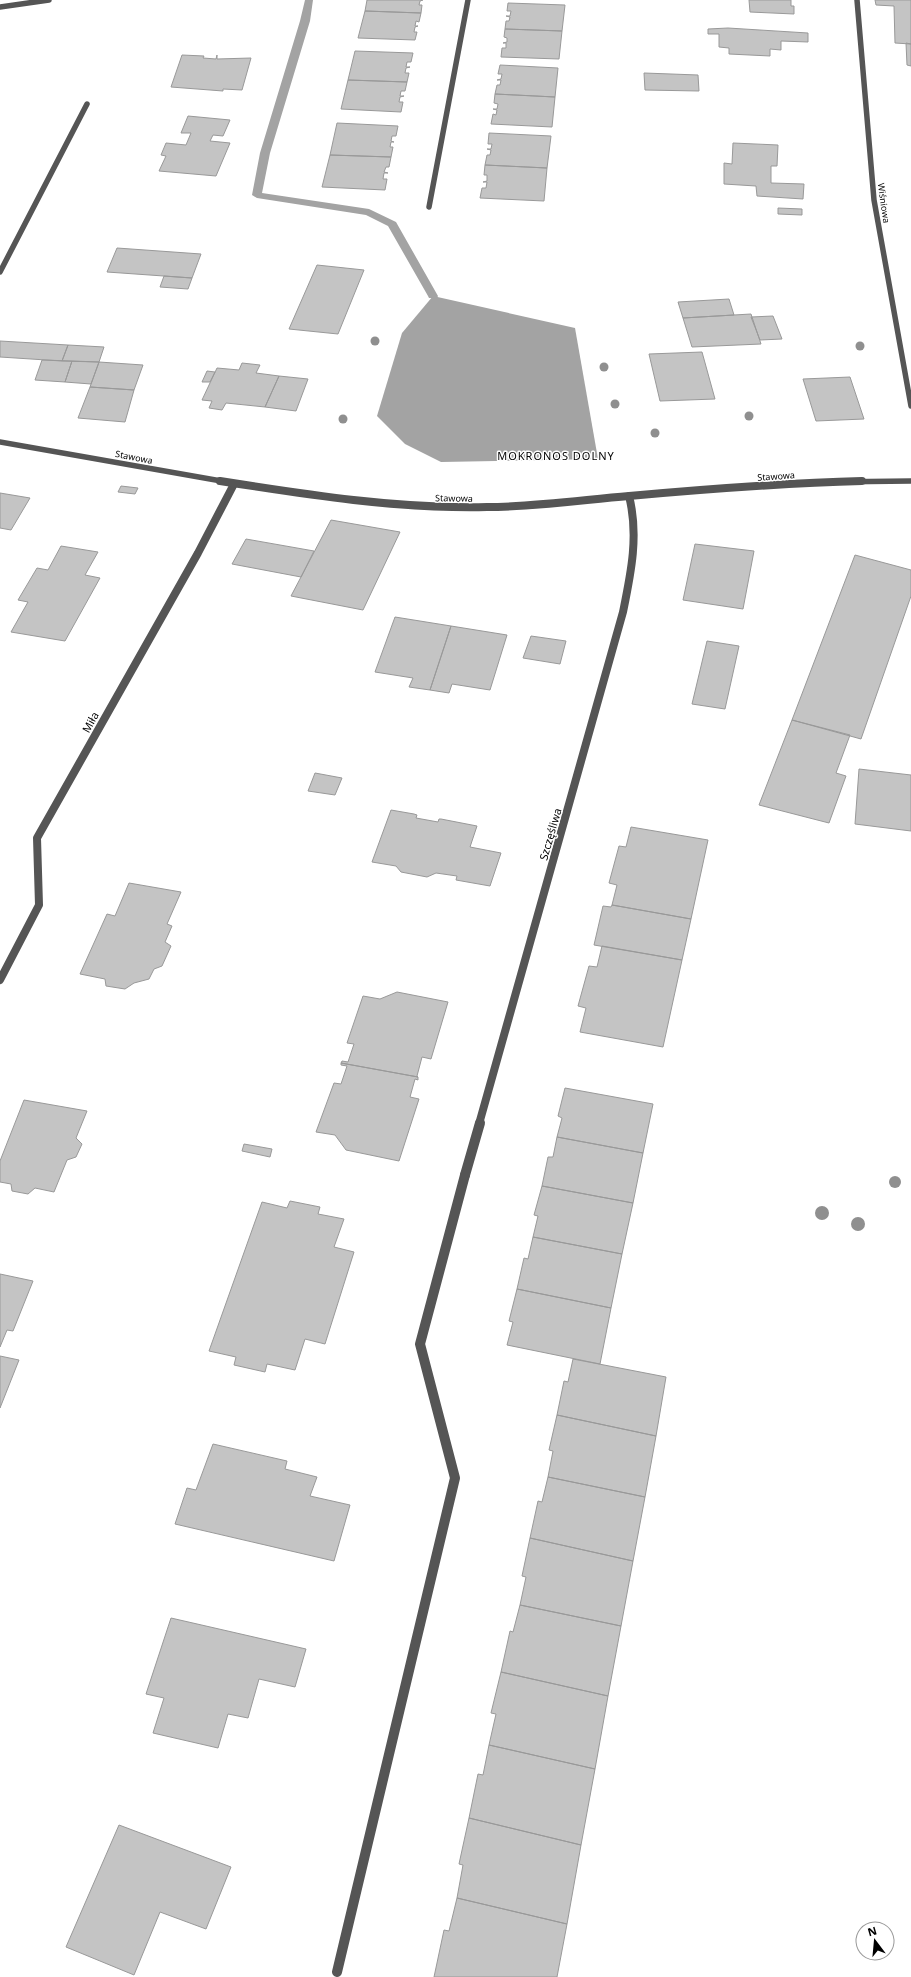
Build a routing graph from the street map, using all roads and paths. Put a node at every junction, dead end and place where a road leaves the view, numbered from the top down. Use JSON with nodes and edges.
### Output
{"nodes":[{"id":1,"x":49,"y":0,"type":"edge"},
{"id":2,"x":468,"y":0,"type":"edge"},
{"id":3,"x":857,"y":0,"type":"edge"},
{"id":4,"x":0,"y":7,"type":"edge"},
{"id":5,"x":87,"y":104,"type":"dead end"},
{"id":6,"x":429,"y":207,"type":"dead end"},
{"id":7,"x":0,"y":272,"type":"edge"},
{"id":8,"x":911,"y":406,"type":"edge"},
{"id":9,"x":0,"y":442,"type":"edge"},
{"id":10,"x":911,"y":482,"type":"edge"},
{"id":11,"x":234,"y":484,"type":"junction"},
{"id":12,"x":629,"y":496,"type":"junction"},
{"id":13,"x":0,"y":980,"type":"edge"},
{"id":14,"x":336,"y":1972,"type":"dead end"}],
"edges":[{"from":1,"to":4,"type":"street"},
{"from":2,"to":6,"type":"street"},
{"from":3,"to":8,"type":"street","name":"Wiśniowa"},
{"from":5,"to":7,"type":"street"},
{"from":9,"to":11,"type":"street","name":"Stawowa"},
{"from":10,"to":12,"type":"street","name":"Stawowa"},
{"from":11,"to":12,"type":"street","name":"Stawowa"},
{"from":11,"to":13,"type":"street","name":"Miła"},
{"from":12,"to":14,"type":"street","name":"Szczęśliwa"}]}
